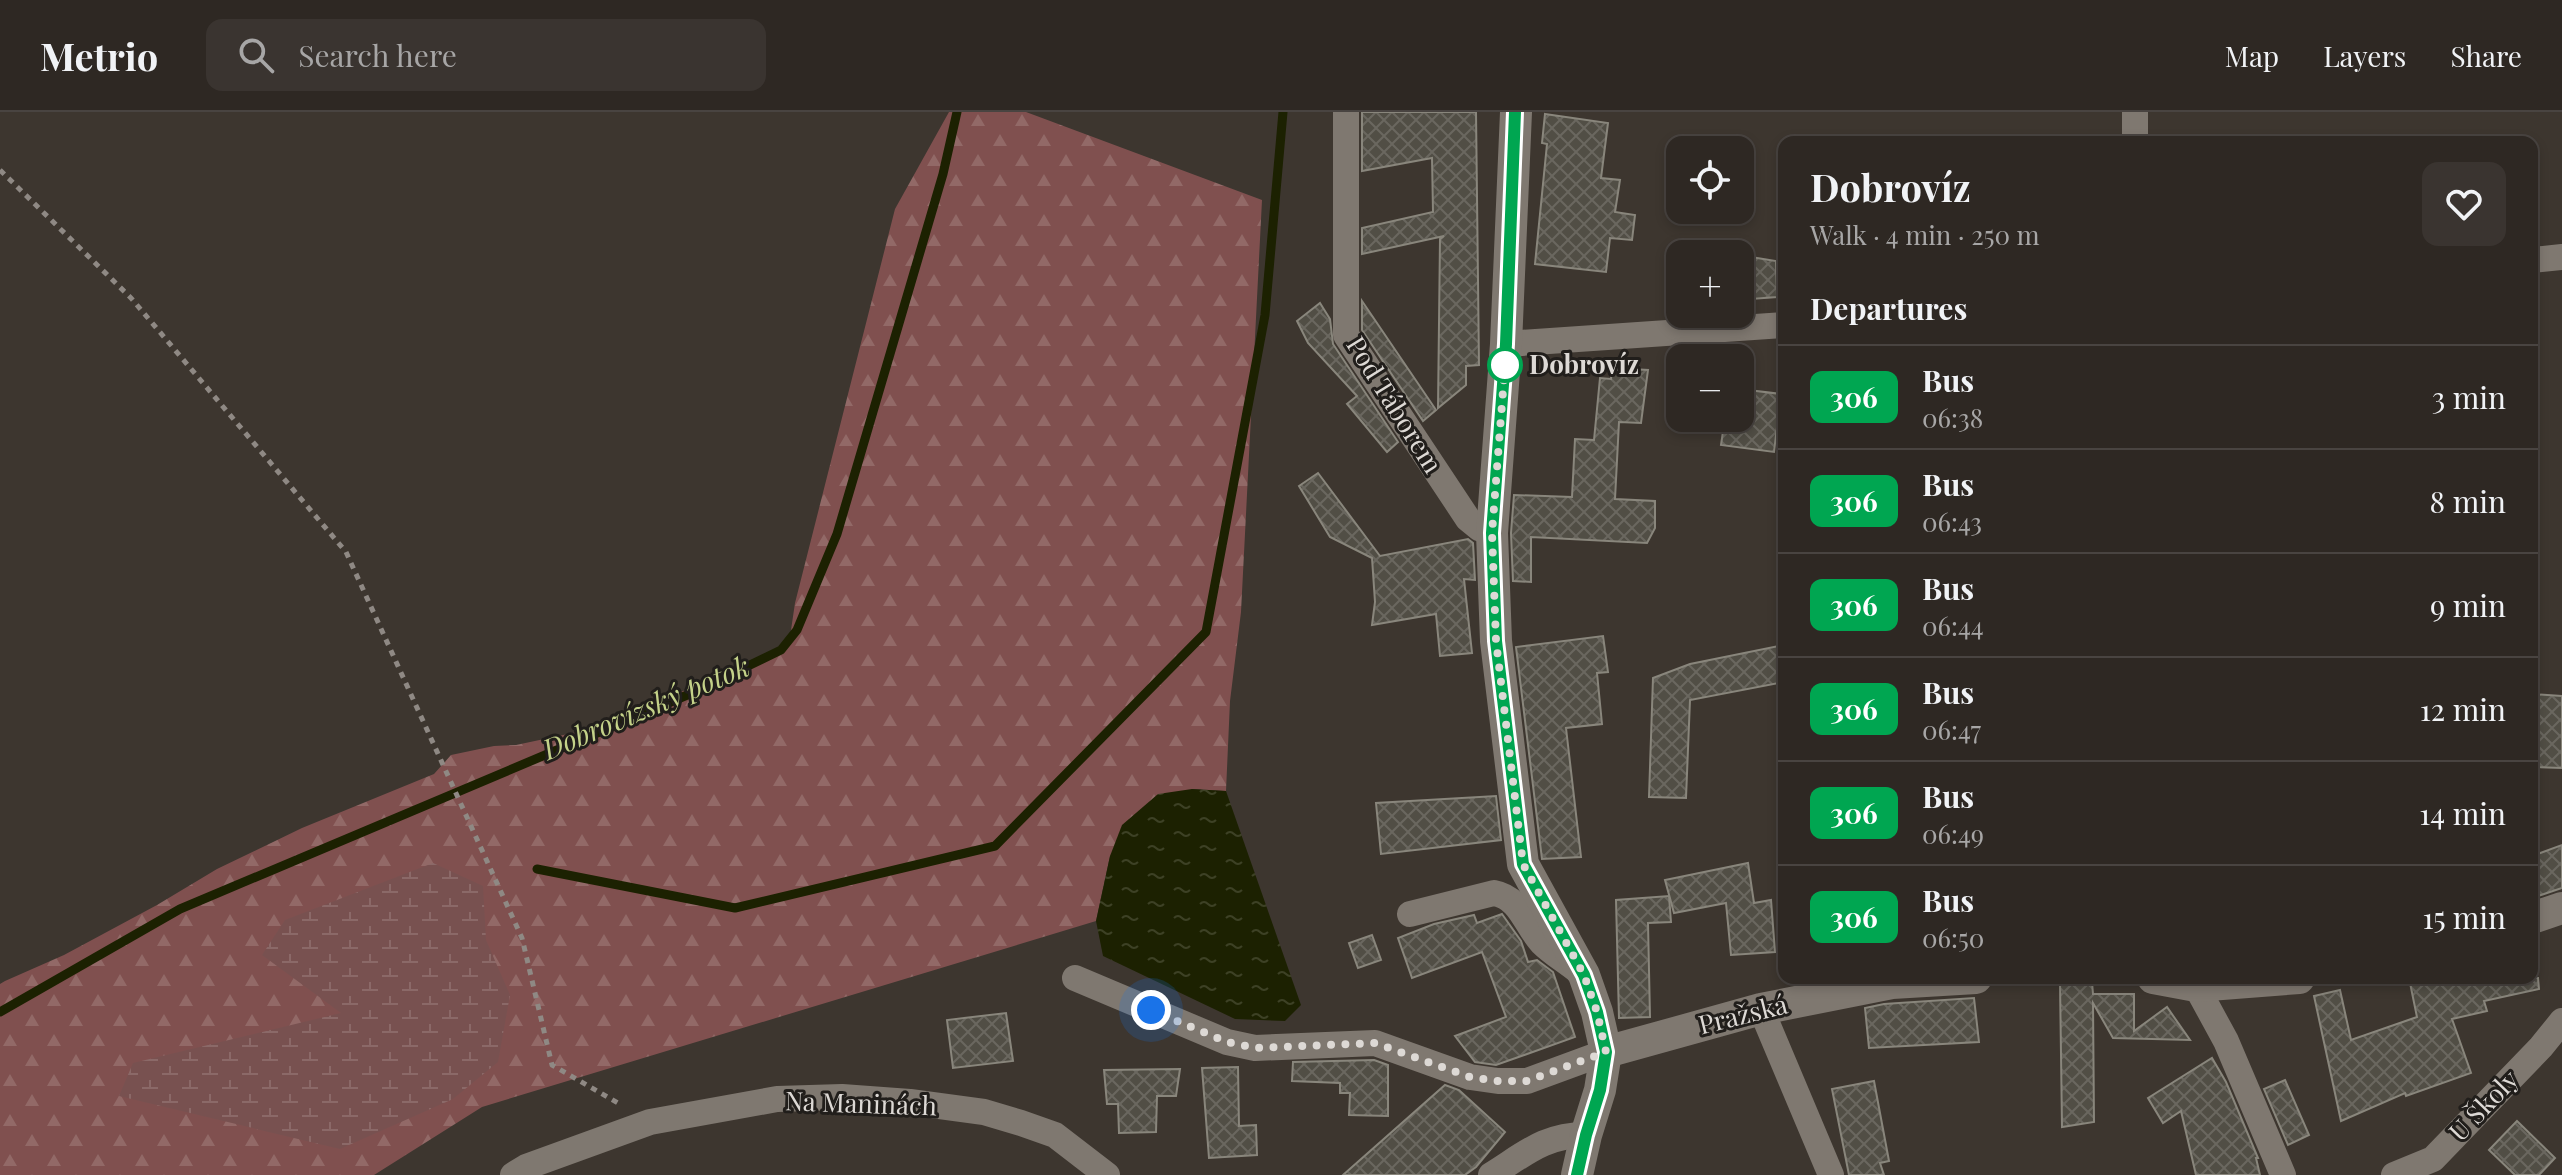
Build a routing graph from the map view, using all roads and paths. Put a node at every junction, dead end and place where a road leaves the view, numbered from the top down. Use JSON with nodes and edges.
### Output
{"nodes":[{"id":1,"x":1346,"y":112,"type":"edge"},
{"id":2,"x":1516,"y":112,"type":"edge"},
{"id":3,"x":2135,"y":112,"type":"edge"},
{"id":4,"x":2135,"y":136,"type":"edge"},
{"id":5,"x":0,"y":170,"type":"edge"},
{"id":6,"x":2562,"y":257,"type":"edge"},
{"id":7,"x":2538,"y":259,"type":"edge"},
{"id":8,"x":1778,"y":325,"type":"edge"},
{"id":9,"x":1506,"y":344,"type":"junction"},
{"id":10,"x":1492,"y":533,"type":"junction"},
{"id":11,"x":2562,"y":908,"type":"edge"},
{"id":12,"x":1410,"y":914,"type":"dead end"},
{"id":13,"x":2538,"y":916,"type":"edge"},
{"id":14,"x":1584,"y":975,"type":"junction"},
{"id":15,"x":1075,"y":978,"type":"dead end"},
{"id":16,"x":1887,"y":984,"type":"edge"},
{"id":17,"x":2185,"y":984,"type":"edge"},
{"id":18,"x":2222,"y":984,"type":"edge"},
{"id":19,"x":2196,"y":986,"type":"junction"},
{"id":20,"x":1761,"y":1009,"type":"junction"},
{"id":21,"x":2562,"y":1021,"type":"edge"},
{"id":22,"x":1606,"y":1052,"type":"junction"},
{"id":23,"x":650,"y":1122,"type":"junction"},
{"id":24,"x":1586,"y":1135,"type":"junction"},
{"id":25,"x":513,"y":1175,"type":"edge"},
{"id":26,"x":1107,"y":1175,"type":"edge"},
{"id":27,"x":1491,"y":1175,"type":"edge"},
{"id":28,"x":1577,"y":1175,"type":"edge"},
{"id":29,"x":1831,"y":1175,"type":"edge"},
{"id":30,"x":2283,"y":1175,"type":"edge"},
{"id":31,"x":2394,"y":1175,"type":"edge"}],
"edges":[{"from":1,"to":10,"type":"street","name":"Pod Táborem"},
{"from":2,"to":9,"type":"street"},
{"from":3,"to":4,"type":"street"},
{"from":5,"to":23,"type":"path"},
{"from":6,"to":7,"type":"street"},
{"from":8,"to":9,"type":"street"},
{"from":9,"to":10,"type":"street"},
{"from":10,"to":14,"type":"street"},
{"from":11,"to":13,"type":"street"},
{"from":12,"to":14,"type":"street"},
{"from":14,"to":22,"type":"street"},
{"from":15,"to":22,"type":"street"},
{"from":16,"to":20,"type":"street","name":"Pražská"},
{"from":17,"to":19,"type":"street"},
{"from":18,"to":19,"type":"street"},
{"from":19,"to":30,"type":"street"},
{"from":20,"to":22,"type":"street","name":"Pražská"},
{"from":20,"to":29,"type":"street"},
{"from":21,"to":31,"type":"street","name":"U Školy"},
{"from":22,"to":24,"type":"street"},
{"from":23,"to":25,"type":"street","name":"Na Maninách"},
{"from":23,"to":26,"type":"street","name":"Na Maninách"},
{"from":24,"to":27,"type":"street"},
{"from":24,"to":28,"type":"street"}]}
